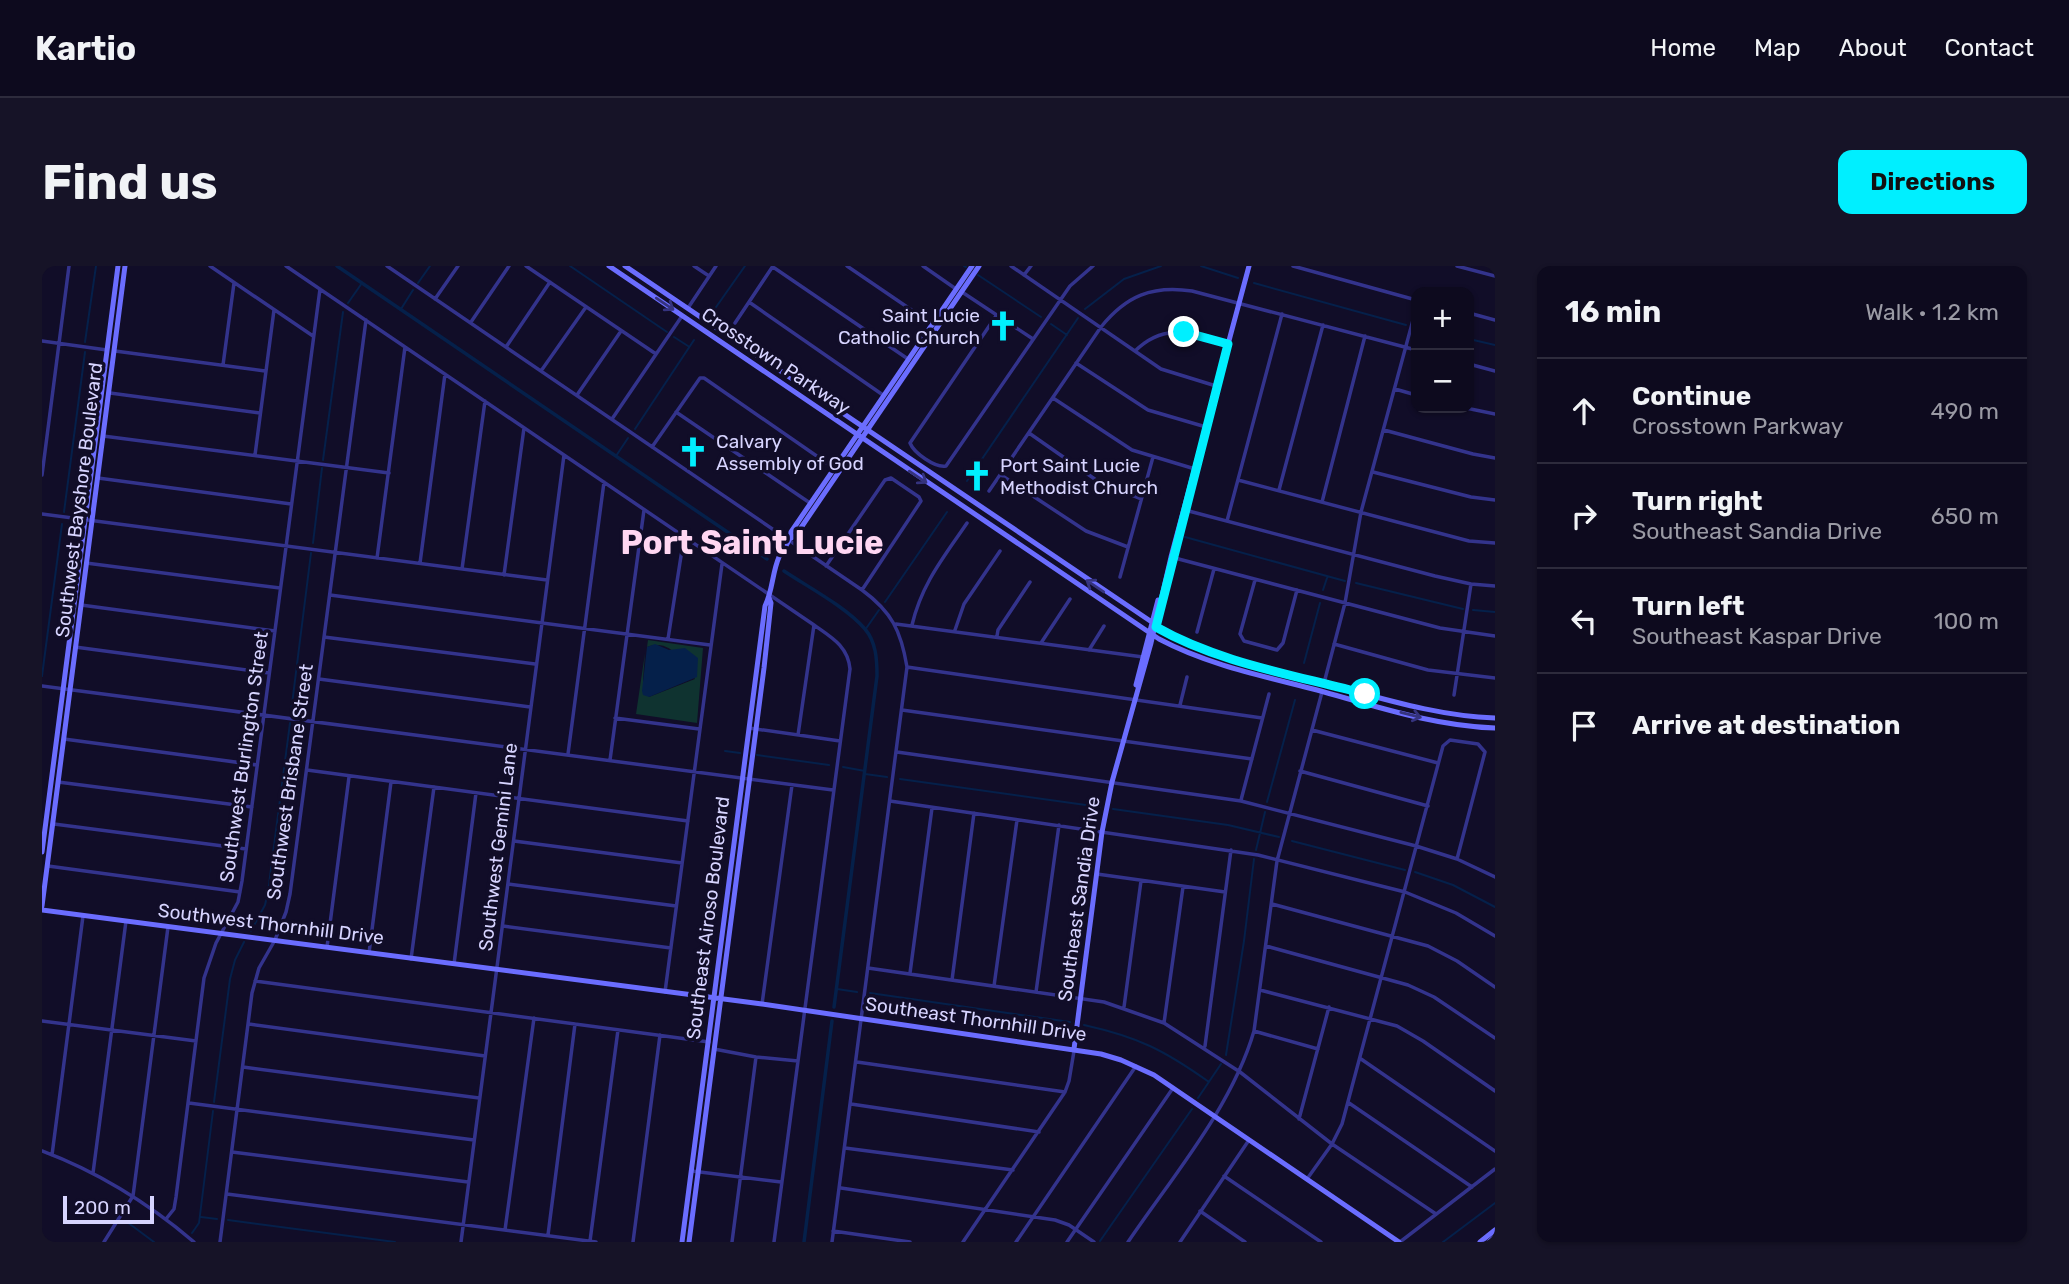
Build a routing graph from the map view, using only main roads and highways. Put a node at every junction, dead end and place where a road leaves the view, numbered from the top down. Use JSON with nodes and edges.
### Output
{"nodes":[{"id":1,"x":609,"y":266,"type":"edge"},
{"id":2,"x":625,"y":266,"type":"edge"},
{"id":3,"x":972,"y":266,"type":"edge"},
{"id":4,"x":979,"y":266,"type":"edge"},
{"id":5,"x":1249,"y":266,"type":"edge"},
{"id":6,"x":123,"y":267,"type":"edge"},
{"id":7,"x":959,"y":290,"type":"junction"},
{"id":8,"x":935,"y":326,"type":"junction"},
{"id":9,"x":111,"y":350,"type":"junction"},
{"id":10,"x":100,"y":404,"type":"junction"},
{"id":11,"x":864,"y":429,"type":"junction"},
{"id":12,"x":103,"y":436,"type":"junction"},
{"id":13,"x":859,"y":437,"type":"junction"},
{"id":14,"x":96,"y":438,"type":"junction"},
{"id":15,"x":98,"y":475,"type":"junction"},
{"id":16,"x":89,"y":520,"type":"junction"},
{"id":17,"x":790,"y":539,"type":"junction"},
{"id":18,"x":79,"y":570,"type":"junction"},
{"id":19,"x":81,"y":605,"type":"junction"},
{"id":20,"x":74,"y":607,"type":"junction"},
{"id":21,"x":1154,"y":625,"type":"junction"},
{"id":22,"x":1151,"y":635,"type":"junction"},
{"id":23,"x":76,"y":640,"type":"junction"},
{"id":24,"x":67,"y":689,"type":"junction"},
{"id":25,"x":1134,"y":699,"type":"junction"},
{"id":26,"x":1396,"y":702,"type":"junction"},
{"id":27,"x":1391,"y":710,"type":"junction"},
{"id":28,"x":1495,"y":718,"type":"edge"},
{"id":29,"x":753,"y":728,"type":"junction"},
{"id":30,"x":1495,"y":728,"type":"edge"},
{"id":31,"x":50,"y":792,"type":"junction"},
{"id":32,"x":52,"y":824,"type":"junction"},
{"id":33,"x":44,"y":833,"type":"junction"},
{"id":34,"x":42,"y":852,"type":"edge"},
{"id":35,"x":48,"y":858,"type":"junction"},
{"id":36,"x":42,"y":908,"type":"edge"},
{"id":37,"x":496,"y":969,"type":"joint"},
{"id":38,"x":718,"y":999,"type":"junction"},
{"id":39,"x":1074,"y":1049,"type":"junction"},
{"id":40,"x":695,"y":1172,"type":"junction"},
{"id":41,"x":1495,"y":1230,"type":"edge"},
{"id":42,"x":687,"y":1233,"type":"junction"},
{"id":43,"x":1495,"y":1237,"type":"edge"},
{"id":44,"x":682,"y":1242,"type":"edge"},
{"id":45,"x":689,"y":1242,"type":"edge"},
{"id":46,"x":1400,"y":1242,"type":"edge"},
{"id":47,"x":1480,"y":1242,"type":"edge"},
{"id":48,"x":1489,"y":1242,"type":"edge"}],
"edges":[{"from":1,"to":13,"type":"main road","name":"Crosstown Parkway","one_way":true},
{"from":2,"to":11,"type":"main road","name":"Crosstown Parkway"},
{"from":3,"to":7,"type":"main road","name":"Southeast Airoso Boulevard"},
{"from":4,"to":7,"type":"main road","name":"Southeast Airoso Boulevard"},
{"from":5,"to":21,"type":"main road","name":"Southeast Sandia Drive"},
{"from":6,"to":9,"type":"main road","name":"Southwest Bayshore Boulevard"},
{"from":7,"to":8,"type":"main road","name":"Southeast Airoso Boulevard"},
{"from":8,"to":11,"type":"main road","name":"Southeast Airoso Boulevard"},
{"from":8,"to":11,"type":"main road","name":"Southeast Airoso Boulevard"},
{"from":9,"to":10,"type":"main road","name":"Southwest Bayshore Boulevard"},
{"from":9,"to":12,"type":"main road","name":"Southwest Bayshore Boulevard"},
{"from":10,"to":12,"type":"main road"},
{"from":10,"to":14,"type":"main road","name":"Southwest Bayshore Boulevard"},
{"from":11,"to":13,"type":"main road","name":"Southeast Airoso Boulevard"},
{"from":21,"to":11,"type":"main road","name":"Crosstown Parkway","one_way":true},
{"from":12,"to":15,"type":"main road","name":"Southwest Bayshore Boulevard"},
{"from":13,"to":17,"type":"main road","name":"Southeast Airoso Boulevard"},
{"from":13,"to":17,"type":"main road","name":"Southeast Airoso Boulevard"},
{"from":13,"to":22,"type":"main road","name":"Crosstown Parkway","one_way":true},
{"from":14,"to":15,"type":"main road"},
{"from":14,"to":16,"type":"main road","name":"Southwest Bayshore Boulevard"},
{"from":15,"to":16,"type":"main road","name":"Southwest Bayshore Boulevard"},
{"from":16,"to":18,"type":"main road","name":"Southwest Bayshore Boulevard"},
{"from":16,"to":19,"type":"main road","name":"Southwest Bayshore Boulevard"},
{"from":17,"to":29,"type":"main road","name":"Southeast Airoso Boulevard"},
{"from":18,"to":19,"type":"main road"},
{"from":18,"to":20,"type":"main road","name":"Southwest Bayshore Boulevard"},
{"from":19,"to":23,"type":"main road","name":"Southwest Bayshore Boulevard"},
{"from":20,"to":23,"type":"main road"},
{"from":20,"to":24,"type":"main road","name":"Southwest Bayshore Boulevard"},
{"from":21,"to":22,"type":"main road","name":"Southeast Sandia Drive"},
{"from":21,"to":26,"type":"main road","name":"Crosstown Parkway"},
{"from":22,"to":25,"type":"main road","name":"Southeast Sandia Drive"},
{"from":22,"to":25,"type":"main road","name":"Southeast Sandia Drive"},
{"from":22,"to":27,"type":"main road","name":"Crosstown Parkway"},
{"from":23,"to":24,"type":"main road","name":"Southwest Bayshore Boulevard"},
{"from":24,"to":31,"type":"main road","name":"Southwest Bayshore Boulevard"},
{"from":24,"to":32,"type":"main road","name":"Southwest Bayshore Boulevard"},
{"from":25,"to":39,"type":"main road","name":"Southeast Sandia Drive"},
{"from":26,"to":27,"type":"main road"},
{"from":26,"to":28,"type":"main road","name":"Crosstown Parkway"},
{"from":27,"to":30,"type":"main road","name":"Crosstown Parkway","one_way":true},
{"from":29,"to":38,"type":"main road","name":"Southeast Airoso Boulevard"},
{"from":29,"to":38,"type":"main road","name":"Southeast Airoso Boulevard"},
{"from":31,"to":32,"type":"main road"},
{"from":31,"to":33,"type":"main road","name":"Southwest Bayshore Boulevard"},
{"from":32,"to":35,"type":"main road","name":"Southwest Bayshore Boulevard"},
{"from":33,"to":34,"type":"main road","name":"Southwest Bayshore Boulevard"},
{"from":33,"to":35,"type":"main road"},
{"from":35,"to":36,"type":"main road","name":"Southwest Bayshore Boulevard"},
{"from":36,"to":37,"type":"main road","name":"Southwest Thornhill Drive"},
{"from":37,"to":38,"type":"main road","name":"Southeast Thornhill Drive"},
{"from":38,"to":39,"type":"main road","name":"Southeast Thornhill Drive"},
{"from":38,"to":40,"type":"main road","name":"Southeast Airoso Boulevard"},
{"from":38,"to":40,"type":"main road","name":"Southeast Airoso Boulevard"},
{"from":39,"to":46,"type":"main road","name":"Southeast Thornhill Drive"},
{"from":40,"to":42,"type":"main road","name":"Southeast Airoso Boulevard"},
{"from":41,"to":47,"type":"main road"},
{"from":42,"to":44,"type":"main road","name":"Southeast Airoso Boulevard"},
{"from":42,"to":45,"type":"main road","name":"Southeast Airoso Boulevard"},
{"from":43,"to":48,"type":"main road"}]}
